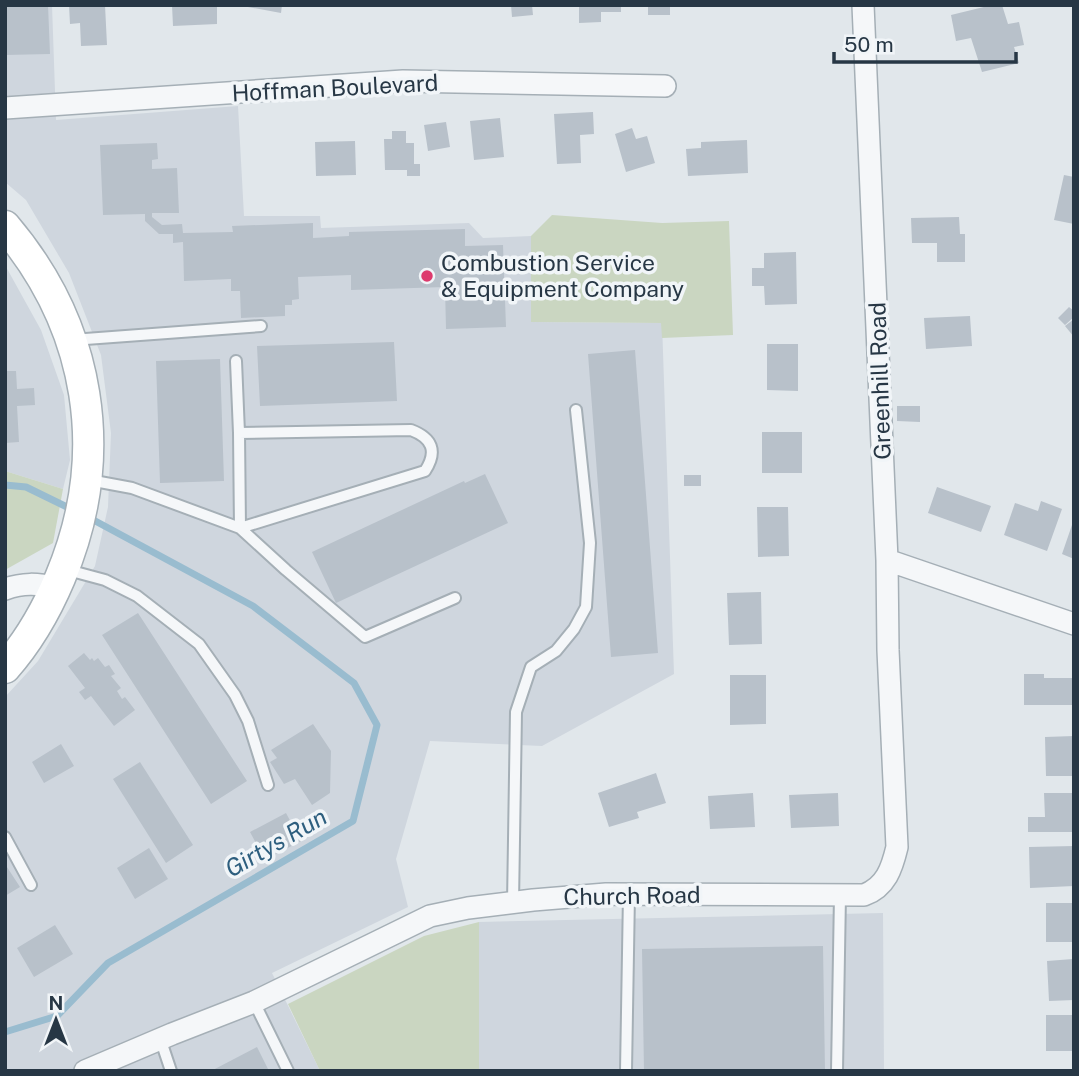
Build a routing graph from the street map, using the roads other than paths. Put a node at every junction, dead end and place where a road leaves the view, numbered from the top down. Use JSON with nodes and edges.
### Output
{"nodes":[{"id":1,"x":863,"y":5,"type":"edge"},
{"id":2,"x":665,"y":86,"type":"dead end"},
{"id":3,"x":5,"y":108,"type":"edge"},
{"id":4,"x":5,"y":226,"type":"edge"},
{"id":5,"x":261,"y":326,"type":"dead end"},
{"id":6,"x":72,"y":340,"type":"junction"},
{"id":7,"x":236,"y":360,"type":"dead end"},
{"id":8,"x":576,"y":410,"type":"dead end"},
{"id":9,"x":239,"y":433,"type":"junction"},
{"id":10,"x":86,"y":488,"type":"junction"},
{"id":11,"x":240,"y":528,"type":"junction"},
{"id":12,"x":887,"y":560,"type":"junction"},
{"id":13,"x":63,"y":570,"type":"junction"},
{"id":14,"x":5,"y":589,"type":"edge"},
{"id":15,"x":455,"y":598,"type":"dead end"},
{"id":16,"x":1074,"y":624,"type":"edge"},
{"id":17,"x":5,"y":668,"type":"edge"},
{"id":18,"x":268,"y":785,"type":"dead end"},
{"id":19,"x":5,"y":837,"type":"edge"},
{"id":20,"x":31,"y":885,"type":"dead end"},
{"id":21,"x":629,"y":894,"type":"junction"},
{"id":22,"x":840,"y":895,"type":"junction"},
{"id":23,"x":513,"y":903,"type":"junction"},
{"id":24,"x":254,"y":1002,"type":"junction"},
{"id":25,"x":160,"y":1038,"type":"junction"},
{"id":26,"x":85,"y":1071,"type":"edge"},
{"id":27,"x":171,"y":1071,"type":"edge"},
{"id":28,"x":288,"y":1071,"type":"edge"},
{"id":29,"x":626,"y":1071,"type":"edge"},
{"id":30,"x":837,"y":1071,"type":"edge"}],
"edges":[{"from":1,"to":12,"type":"street","name":"Greenhill Road"},
{"from":2,"to":3,"type":"street","name":"Hoffman Boulevard"},
{"from":4,"to":6,"type":"main road"},
{"from":5,"to":6,"type":"lane"},
{"from":6,"to":10,"type":"main road"},
{"from":7,"to":9,"type":"lane"},
{"from":8,"to":23,"type":"lane"},
{"from":9,"to":11,"type":"lane"},
{"from":9,"to":11,"type":"lane"},
{"from":10,"to":11,"type":"lane"},
{"from":10,"to":13,"type":"main road"},
{"from":11,"to":15,"type":"lane"},
{"from":12,"to":16,"type":"street"},
{"from":12,"to":22,"type":"street","name":"Church Road"},
{"from":13,"to":14,"type":"street"},
{"from":13,"to":17,"type":"main road"},
{"from":13,"to":18,"type":"lane"},
{"from":19,"to":20,"type":"lane"},
{"from":21,"to":22,"type":"street","name":"Church Road"},
{"from":21,"to":23,"type":"street","name":"Church Road"},
{"from":21,"to":29,"type":"lane"},
{"from":22,"to":30,"type":"lane"},
{"from":23,"to":24,"type":"street","name":"Church Road"},
{"from":24,"to":25,"type":"street","name":"Church Road"},
{"from":24,"to":28,"type":"lane"},
{"from":25,"to":26,"type":"street","name":"Church Road"},
{"from":25,"to":27,"type":"lane"}]}
